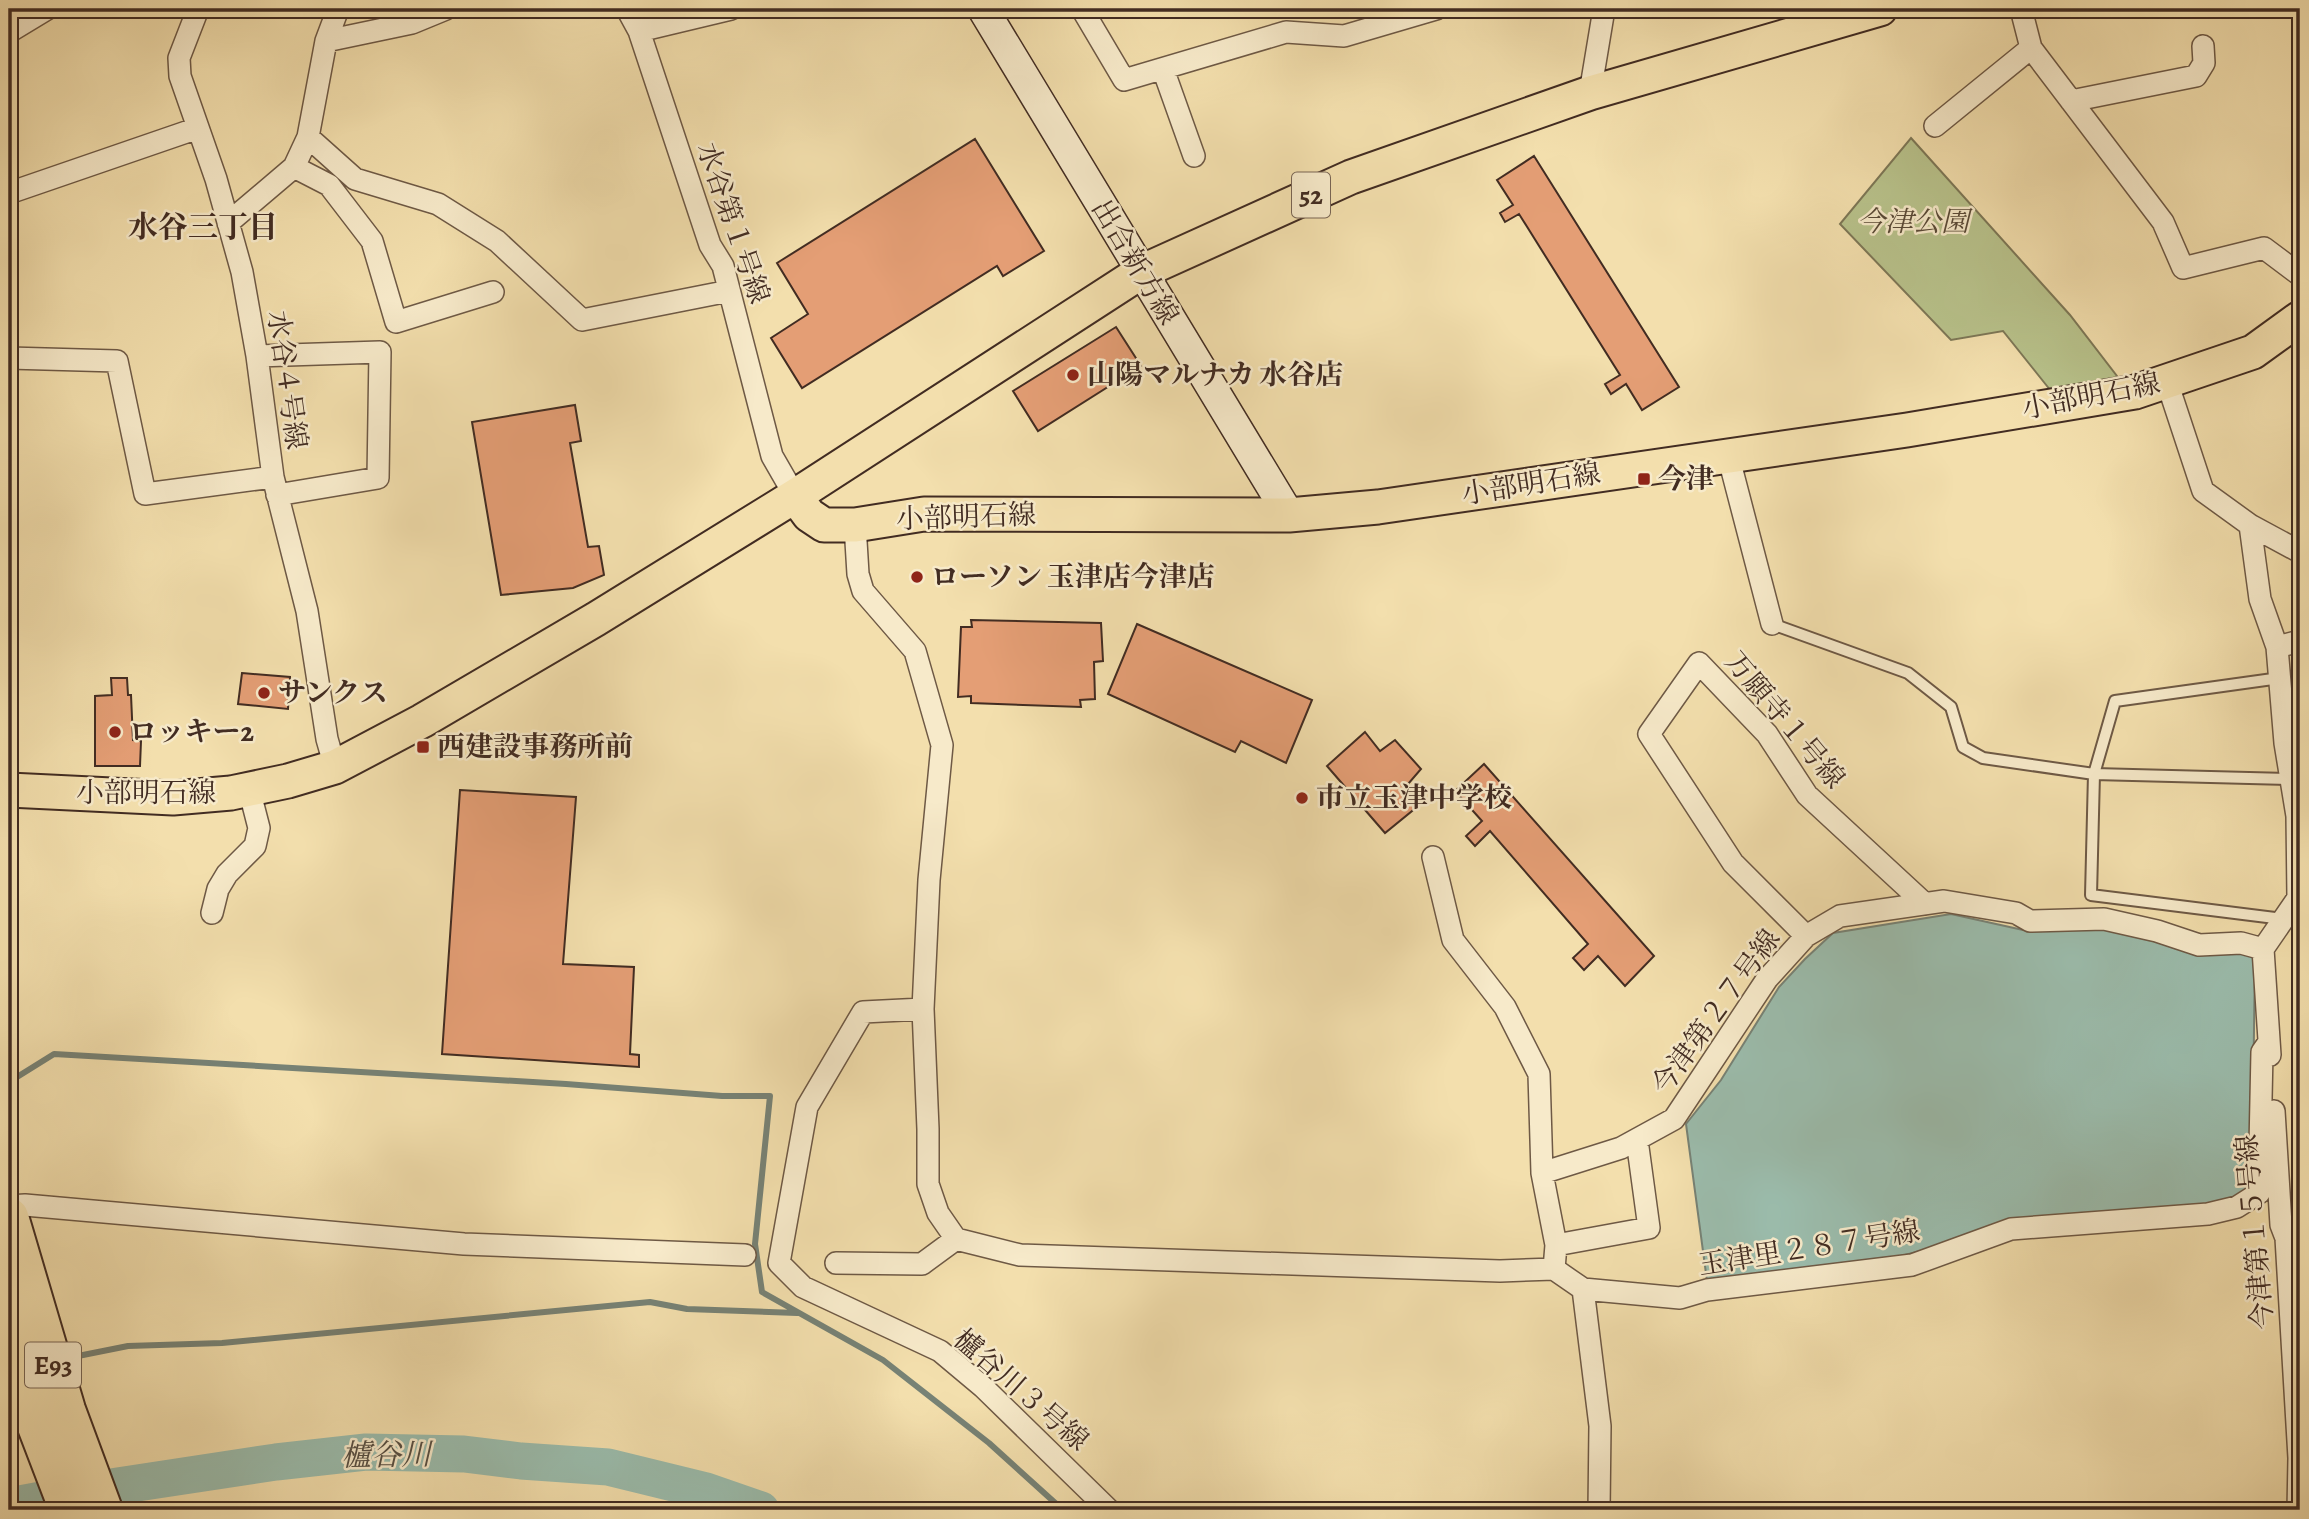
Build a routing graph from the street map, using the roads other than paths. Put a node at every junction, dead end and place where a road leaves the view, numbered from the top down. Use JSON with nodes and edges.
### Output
{"nodes":[{"id":1,"x":47,"y":9,"type":"edge"},
{"id":2,"x":198,"y":9,"type":"edge"},
{"id":3,"x":338,"y":9,"type":"edge"},
{"id":4,"x":446,"y":9,"type":"edge"},
{"id":5,"x":627,"y":9,"type":"edge"},
{"id":6,"x":731,"y":9,"type":"edge"},
{"id":7,"x":983,"y":9,"type":"edge"},
{"id":8,"x":1082,"y":9,"type":"edge"},
{"id":9,"x":1436,"y":9,"type":"edge"},
{"id":10,"x":1604,"y":9,"type":"edge"},
{"id":11,"x":2021,"y":9,"type":"edge"},
{"id":12,"x":1861,"y":11,"type":"edge"},
{"id":13,"x":639,"y":31,"type":"junction"},
{"id":14,"x":9,"y":32,"type":"edge"},
{"id":15,"x":326,"y":41,"type":"junction"},
{"id":16,"x":2203,"y":46,"type":"dead end"},
{"id":17,"x":2031,"y":48,"type":"junction"},
{"id":18,"x":1163,"y":69,"type":"junction"},
{"id":19,"x":1590,"y":93,"type":"junction"},
{"id":20,"x":2071,"y":101,"type":"junction"},
{"id":21,"x":1935,"y":126,"type":"dead end"},
{"id":22,"x":198,"y":128,"type":"junction"},
{"id":23,"x":308,"y":137,"type":"junction"},
{"id":24,"x":1194,"y":156,"type":"dead end"},
{"id":25,"x":294,"y":167,"type":"junction"},
{"id":26,"x":9,"y":193,"type":"edge"},
{"id":27,"x":228,"y":223,"type":"junction"},
{"id":28,"x":1141,"y":272,"type":"junction"},
{"id":29,"x":2300,"y":275,"type":"edge"},
{"id":30,"x":729,"y":291,"type":"junction"},
{"id":31,"x":493,"y":292,"type":"dead end"},
{"id":32,"x":2300,"y":318,"type":"edge"},
{"id":33,"x":257,"y":356,"type":"junction"},
{"id":34,"x":9,"y":358,"type":"edge"},
{"id":35,"x":2167,"y":382,"type":"junction"},
{"id":36,"x":1728,"y":455,"type":"junction"},
{"id":37,"x":275,"y":486,"type":"junction"},
{"id":38,"x":795,"y":496,"type":"junction"},
{"id":39,"x":1289,"y":515,"type":"junction"},
{"id":40,"x":855,"y":525,"type":"junction"},
{"id":41,"x":2250,"y":526,"type":"junction"},
{"id":42,"x":2300,"y":552,"type":"edge"},
{"id":43,"x":1772,"y":624,"type":"joint"},
{"id":44,"x":2300,"y":641,"type":"edge"},
{"id":45,"x":2277,"y":647,"type":"junction"},
{"id":46,"x":2280,"y":678,"type":"junction"},
{"id":47,"x":335,"y":767,"type":"junction"},
{"id":48,"x":2094,"y":774,"type":"junction"},
{"id":49,"x":2296,"y":778,"type":"edge"},
{"id":50,"x":249,"y":789,"type":"junction"},
{"id":51,"x":9,"y":790,"type":"edge"},
{"id":52,"x":1433,"y":856,"type":"dead end"},
{"id":53,"x":1925,"y":904,"type":"junction"},
{"id":54,"x":212,"y":913,"type":"dead end"},
{"id":55,"x":2283,"y":919,"type":"junction"},
{"id":56,"x":1805,"y":936,"type":"junction"},
{"id":57,"x":2263,"y":949,"type":"junction"},
{"id":58,"x":923,"y":1009,"type":"junction"},
{"id":59,"x":2270,"y":1042,"type":"junction"},
{"id":60,"x":1637,"y":1140,"type":"junction"},
{"id":61,"x":1542,"y":1174,"type":"junction"},
{"id":62,"x":9,"y":1206,"type":"edge"},
{"id":63,"x":9,"y":1217,"type":"edge"},
{"id":64,"x":956,"y":1238,"type":"junction"},
{"id":65,"x":2293,"y":1239,"type":"edge"},
{"id":66,"x":1556,"y":1245,"type":"junction"},
{"id":67,"x":745,"y":1255,"type":"dead end"},
{"id":68,"x":836,"y":1263,"type":"dead end"},
{"id":69,"x":1554,"y":1269,"type":"junction"},
{"id":70,"x":1583,"y":1289,"type":"junction"},
{"id":71,"x":9,"y":1334,"type":"edge"},
{"id":72,"x":69,"y":1510,"type":"edge"},
{"id":73,"x":103,"y":1510,"type":"edge"},
{"id":74,"x":1109,"y":1510,"type":"edge"},
{"id":75,"x":1599,"y":1510,"type":"edge"},
{"id":76,"x":2298,"y":1510,"type":"edge"}],
"edges":[{"from":1,"to":14,"type":"street"},
{"from":2,"to":22,"type":"street","name":"水谷４号線"},
{"from":3,"to":15,"type":"street"},
{"from":4,"to":15,"type":"street"},
{"from":5,"to":13,"type":"street","name":"水谷第１号線"},
{"from":6,"to":13,"type":"street"},
{"from":7,"to":28,"type":"street","name":"出合新方線"},
{"from":8,"to":18,"type":"street"},
{"from":9,"to":18,"type":"street"},
{"from":10,"to":19,"type":"street"},
{"from":11,"to":17,"type":"street"},
{"from":12,"to":19,"type":"main road","name":"小部明石線","number":"52"},
{"from":13,"to":30,"type":"street","name":"水谷第１号線"},
{"from":15,"to":23,"type":"street"},
{"from":16,"to":20,"type":"street"},
{"from":17,"to":20,"type":"street"},
{"from":17,"to":21,"type":"street"},
{"from":18,"to":24,"type":"street"},
{"from":19,"to":28,"type":"main road","name":"小部明石線","number":"52"},
{"from":20,"to":29,"type":"street"},
{"from":22,"to":26,"type":"street"},
{"from":22,"to":27,"type":"street","name":"水谷４号線"},
{"from":23,"to":25,"type":"street"},
{"from":23,"to":30,"type":"street"},
{"from":25,"to":27,"type":"street"},
{"from":25,"to":31,"type":"street"},
{"from":27,"to":33,"type":"street","name":"水谷４号線"},
{"from":28,"to":38,"type":"main road","name":"小部明石線","number":"52"},
{"from":28,"to":39,"type":"street","name":"出合新方線"},
{"from":30,"to":38,"type":"street","name":"水谷第１号線"},
{"from":32,"to":35,"type":"main road","name":"小部明石線"},
{"from":33,"to":37,"type":"street","name":"水谷４号線"},
{"from":33,"to":37,"type":"street"},
{"from":34,"to":37,"type":"street"},
{"from":35,"to":36,"type":"main road","name":"小部明石線"},
{"from":35,"to":41,"type":"street"},
{"from":36,"to":39,"type":"main road","name":"小部明石線"},
{"from":36,"to":43,"type":"street"},
{"from":37,"to":47,"type":"street","name":"水谷４号線"},
{"from":38,"to":40,"type":"main road","name":"小部明石線"},
{"from":38,"to":47,"type":"main road","name":"小部明石線","number":"52"},
{"from":39,"to":40,"type":"main road","name":"小部明石線"},
{"from":40,"to":58,"type":"street"},
{"from":41,"to":42,"type":"street"},
{"from":41,"to":45,"type":"street"},
{"from":43,"to":48,"type":"lane"},
{"from":44,"to":45,"type":"street"},
{"from":45,"to":46,"type":"street"},
{"from":46,"to":48,"type":"lane"},
{"from":46,"to":49,"type":"street"},
{"from":47,"to":50,"type":"main road","name":"小部明石線","number":"52"},
{"from":48,"to":49,"type":"lane"},
{"from":48,"to":55,"type":"lane"},
{"from":49,"to":55,"type":"street"},
{"from":50,"to":51,"type":"main road","name":"小部明石線","number":"52"},
{"from":50,"to":54,"type":"street"},
{"from":52,"to":61,"type":"street"},
{"from":53,"to":56,"type":"street","name":"今津第２７号線"},
{"from":53,"to":56,"type":"street","name":"万願寺１号線"},
{"from":53,"to":57,"type":"street","name":"今津第２７号線"},
{"from":55,"to":57,"type":"street"},
{"from":56,"to":60,"type":"street","name":"今津第２７号線"},
{"from":57,"to":59,"type":"street","name":"今津第１５号線"},
{"from":58,"to":64,"type":"street"},
{"from":58,"to":74,"type":"street","name":"櫨谷川３号線"},
{"from":59,"to":65,"type":"street","name":"今津第１５号線"},
{"from":59,"to":70,"type":"street","name":"玉津里２８７号線"},
{"from":60,"to":61,"type":"street","name":"今津第２７号線"},
{"from":60,"to":66,"type":"street"},
{"from":61,"to":66,"type":"street"},
{"from":62,"to":67,"type":"street"},
{"from":63,"to":73,"type":"highway","number":"E93"},
{"from":64,"to":68,"type":"street"},
{"from":64,"to":69,"type":"street"},
{"from":65,"to":76,"type":"street","name":"今津第１５号線"},
{"from":66,"to":69,"type":"street"},
{"from":69,"to":70,"type":"street"},
{"from":70,"to":75,"type":"street"},
{"from":71,"to":72,"type":"highway","number":"E93"}]}
